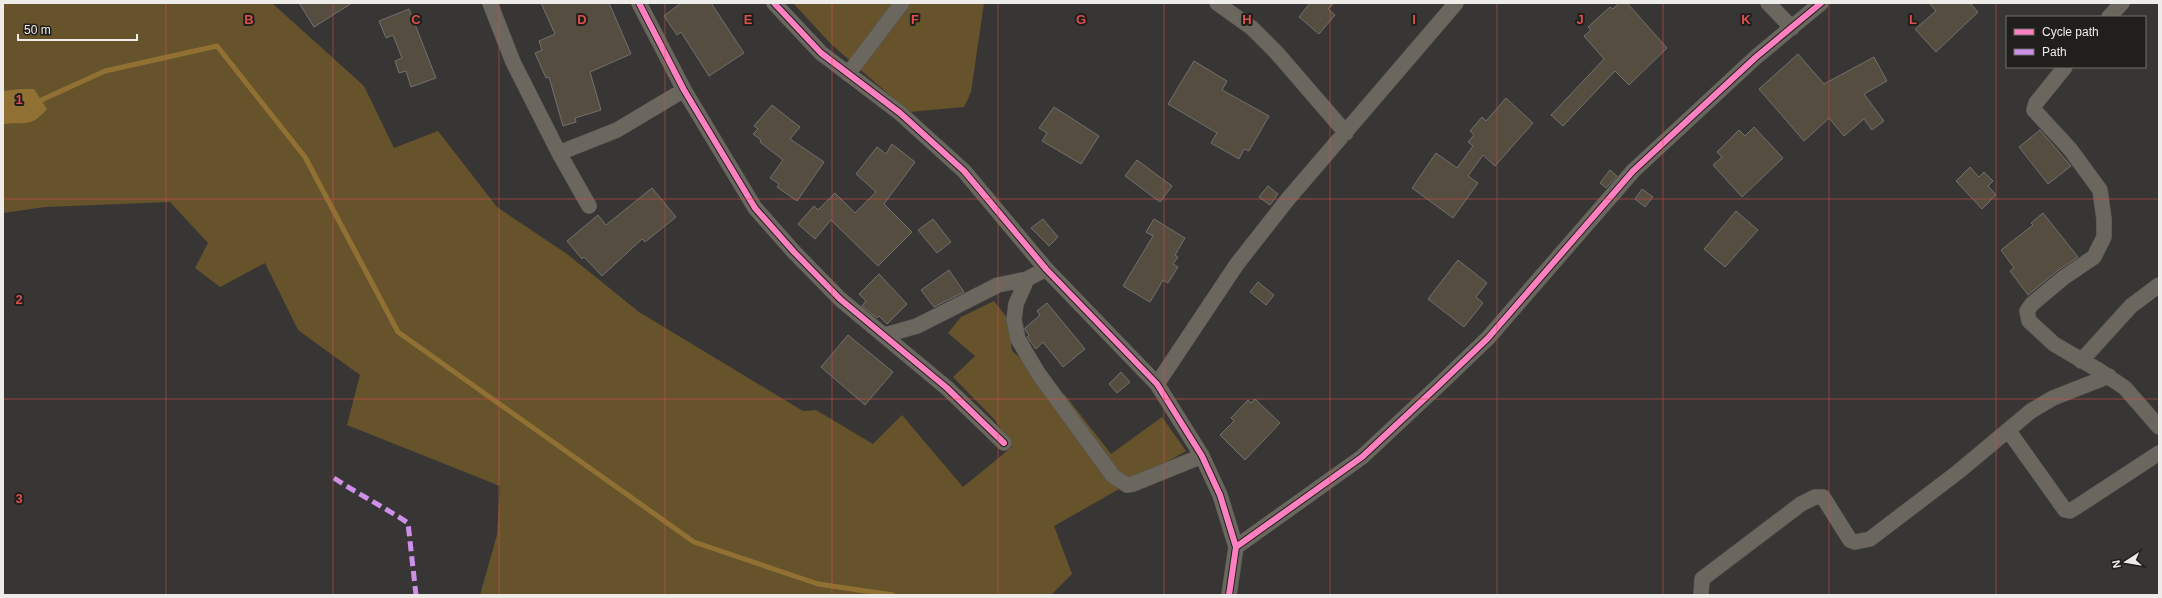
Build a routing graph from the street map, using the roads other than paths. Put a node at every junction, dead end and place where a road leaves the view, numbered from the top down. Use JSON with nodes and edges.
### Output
{"nodes":[{"id":1,"x":490,"y":3,"type":"edge"},
{"id":2,"x":639,"y":3,"type":"edge"},
{"id":3,"x":774,"y":3,"type":"edge"},
{"id":4,"x":902,"y":3,"type":"edge"},
{"id":5,"x":1217,"y":3,"type":"edge"},
{"id":6,"x":1456,"y":3,"type":"edge"},
{"id":7,"x":1768,"y":3,"type":"edge"},
{"id":8,"x":1821,"y":3,"type":"edge"},
{"id":9,"x":2122,"y":3,"type":"edge"},
{"id":10,"x":2110,"y":16,"type":"edge"},
{"id":11,"x":1792,"y":28,"type":"junction"},
{"id":12,"x":2064,"y":68,"type":"edge"},
{"id":13,"x":848,"y":74,"type":"junction"},
{"id":14,"x":684,"y":90,"type":"junction"},
{"id":15,"x":1346,"y":133,"type":"junction"},
{"id":16,"x":559,"y":153,"type":"junction"},
{"id":17,"x":589,"y":206,"type":"dead end"},
{"id":18,"x":1046,"y":269,"type":"junction"},
{"id":19,"x":1027,"y":279,"type":"junction"},
{"id":20,"x":2159,"y":285,"type":"edge"},
{"id":21,"x":885,"y":335,"type":"junction"},
{"id":22,"x":2081,"y":361,"type":"junction"},
{"id":23,"x":2109,"y":376,"type":"junction"},
{"id":24,"x":1157,"y":384,"type":"junction"},
{"id":25,"x":2159,"y":427,"type":"edge"},
{"id":26,"x":2008,"y":430,"type":"junction"},
{"id":27,"x":1004,"y":443,"type":"dead end"},
{"id":28,"x":2159,"y":453,"type":"edge"},
{"id":29,"x":1202,"y":456,"type":"junction"},
{"id":30,"x":1236,"y":548,"type":"junction"},
{"id":31,"x":1229,"y":595,"type":"edge"},
{"id":32,"x":1701,"y":595,"type":"edge"}],
"edges":[{"from":1,"to":16,"type":"street"},
{"from":2,"to":14,"type":"street"},
{"from":3,"to":13,"type":"street"},
{"from":4,"to":13,"type":"street"},
{"from":5,"to":15,"type":"street"},
{"from":6,"to":15,"type":"street"},
{"from":7,"to":11,"type":"street"},
{"from":8,"to":11,"type":"street"},
{"from":9,"to":10,"type":"street"},
{"from":11,"to":30,"type":"street"},
{"from":12,"to":22,"type":"street"},
{"from":13,"to":18,"type":"street"},
{"from":14,"to":16,"type":"street"},
{"from":14,"to":21,"type":"street"},
{"from":15,"to":24,"type":"street"},
{"from":16,"to":17,"type":"street"},
{"from":18,"to":19,"type":"street"},
{"from":18,"to":24,"type":"street"},
{"from":19,"to":21,"type":"street"},
{"from":19,"to":29,"type":"street"},
{"from":20,"to":22,"type":"street"},
{"from":21,"to":27,"type":"street"},
{"from":22,"to":23,"type":"street"},
{"from":23,"to":25,"type":"street"},
{"from":23,"to":26,"type":"street"},
{"from":24,"to":29,"type":"street"},
{"from":26,"to":28,"type":"street"},
{"from":26,"to":32,"type":"street"},
{"from":29,"to":30,"type":"street"},
{"from":30,"to":31,"type":"street"}]}
